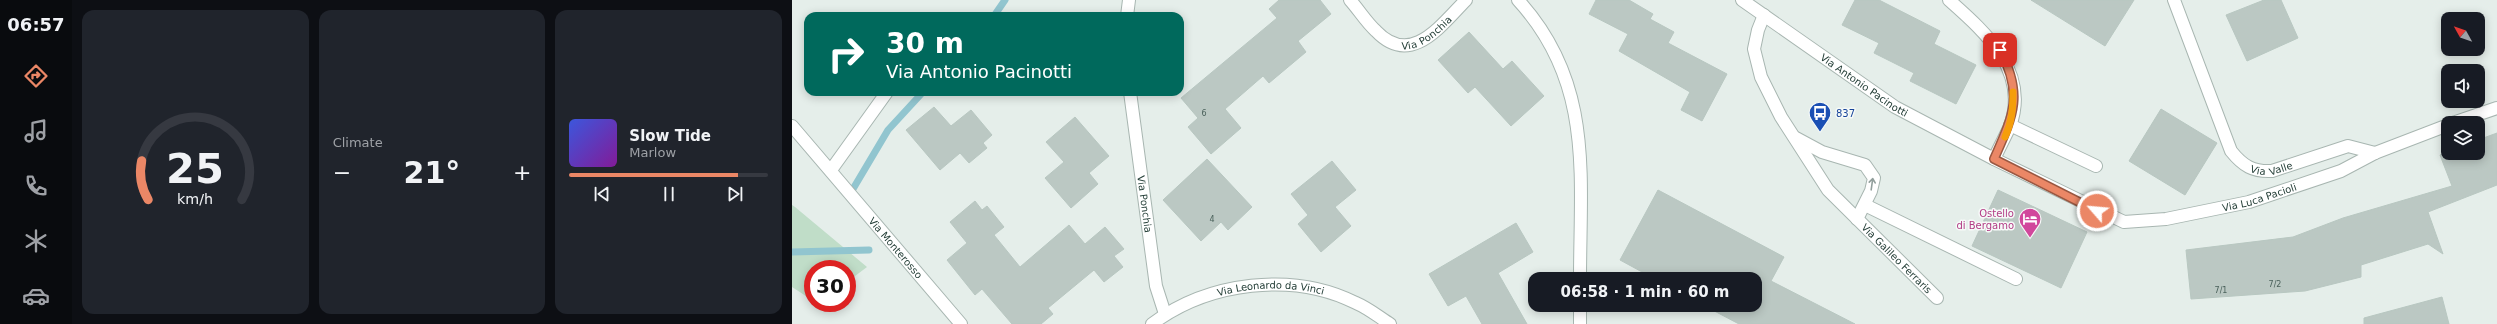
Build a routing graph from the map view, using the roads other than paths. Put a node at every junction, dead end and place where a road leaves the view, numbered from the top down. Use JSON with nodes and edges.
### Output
{"nodes":[{"id":1,"x":1129,"y":0,"type":"edge"},
{"id":2,"x":1350,"y":0,"type":"edge"},
{"id":3,"x":1466,"y":0,"type":"edge"},
{"id":4,"x":1518,"y":0,"type":"edge"},
{"id":5,"x":1742,"y":0,"type":"edge"},
{"id":6,"x":1949,"y":0,"type":"edge"},
{"id":7,"x":2174,"y":0,"type":"edge"},
{"id":8,"x":1127,"y":12,"type":"edge"},
{"id":9,"x":1764,"y":15,"type":"junction"},
{"id":10,"x":884,"y":96,"type":"edge"},
{"id":11,"x":1131,"y":96,"type":"edge"},
{"id":12,"x":2497,"y":108,"type":"edge"},
{"id":13,"x":2474,"y":116,"type":"edge"},
{"id":14,"x":2010,"y":125,"type":"junction"},
{"id":15,"x":792,"y":126,"type":"edge"},
{"id":16,"x":2441,"y":128,"type":"edge"},
{"id":17,"x":1793,"y":136,"type":"junction"},
{"id":18,"x":2375,"y":153,"type":"junction"},
{"id":19,"x":1994,"y":159,"type":"junction"},
{"id":20,"x":2096,"y":166,"type":"dead end"},
{"id":21,"x":831,"y":170,"type":"junction"},
{"id":22,"x":1865,"y":204,"type":"junction"},
{"id":23,"x":1857,"y":219,"type":"junction"},
{"id":24,"x":2138,"y":223,"type":"joint"},
{"id":25,"x":1580,"y":272,"type":"edge"},
{"id":26,"x":2016,"y":279,"type":"dead end"},
{"id":27,"x":1937,"y":298,"type":"dead end"},
{"id":28,"x":1580,"y":312,"type":"edge"},
{"id":29,"x":1165,"y":314,"type":"junction"},
{"id":30,"x":962,"y":324,"type":"edge"},
{"id":31,"x":1152,"y":324,"type":"edge"},
{"id":32,"x":1390,"y":324,"type":"edge"},
{"id":33,"x":1580,"y":324,"type":"edge"}],
"edges":[{"from":1,"to":8,"type":"street"},
{"from":2,"to":3,"type":"street","name":"Via Ponchia"},
{"from":4,"to":25,"type":"street"},
{"from":5,"to":9,"type":"street","name":"Via Antonio Pacinotti"},
{"from":6,"to":14,"type":"street"},
{"from":7,"to":18,"type":"street","name":"Via Valle"},
{"from":9,"to":17,"type":"street","name":"Via Galileo Ferraris"},
{"from":9,"to":19,"type":"street","name":"Via Antonio Pacinotti"},
{"from":10,"to":21,"type":"street"},
{"from":11,"to":29,"type":"street","name":"Via Ponchia"},
{"from":12,"to":13,"type":"street"},
{"from":14,"to":19,"type":"street"},
{"from":14,"to":20,"type":"street"},
{"from":15,"to":21,"type":"street","name":"Via Monterosso"},
{"from":16,"to":18,"type":"street"},
{"from":22,"to":17,"type":"street","name":"Via Galileo Ferraris","one_way":true},
{"from":17,"to":23,"type":"street","name":"Via Galileo Ferraris"},
{"from":18,"to":24,"type":"street","name":"Via Luca Pacioli"},
{"from":19,"to":24,"type":"street","name":"Via Antonio Pacinotti"},
{"from":21,"to":30,"type":"street","name":"Via Monterosso"},
{"from":22,"to":23,"type":"street","name":"Via Galileo Ferraris"},
{"from":22,"to":26,"type":"street"},
{"from":23,"to":27,"type":"street","name":"Via Galileo Ferraris"},
{"from":28,"to":33,"type":"street"},
{"from":29,"to":31,"type":"street","name":"Via Leonardo da Vinci"},
{"from":29,"to":32,"type":"street","name":"Via Leonardo da Vinci"}]}
